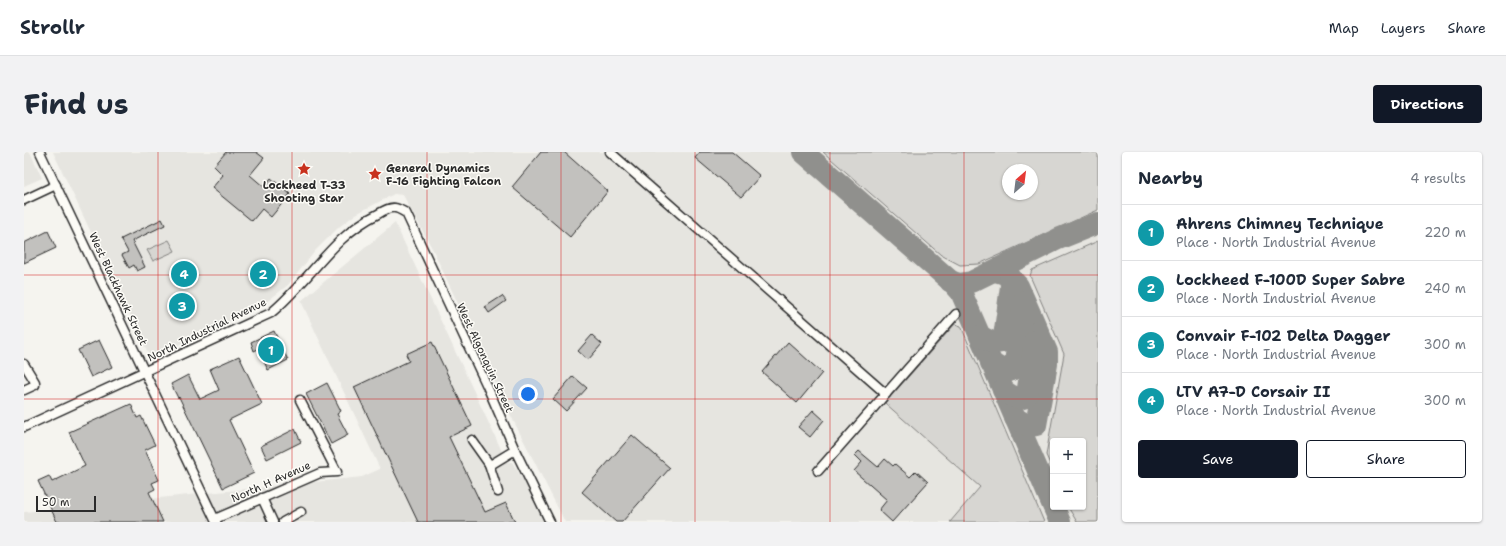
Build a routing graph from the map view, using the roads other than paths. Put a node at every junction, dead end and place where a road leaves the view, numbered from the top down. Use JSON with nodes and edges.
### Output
{"nodes":[{"id":1,"x":40,"y":152,"type":"edge"},
{"id":2,"x":610,"y":152,"type":"edge"},
{"id":3,"x":56,"y":185,"type":"junction"},
{"id":4,"x":24,"y":200,"type":"edge"},
{"id":5,"x":396,"y":208,"type":"joint"},
{"id":6,"x":956,"y":314,"type":"dead end"},
{"id":7,"x":24,"y":364,"type":"edge"},
{"id":8,"x":145,"y":372,"type":"junction"},
{"id":9,"x":24,"y":390,"type":"edge"},
{"id":10,"x":886,"y":394,"type":"junction"},
{"id":11,"x":300,"y":400,"type":"dead end"},
{"id":12,"x":24,"y":427,"type":"edge"},
{"id":13,"x":472,"y":440,"type":"dead end"},
{"id":14,"x":514,"y":450,"type":"junction"},
{"id":15,"x":488,"y":464,"type":"junction"},
{"id":16,"x":818,"y":471,"type":"dead end"},
{"id":17,"x":498,"y":492,"type":"dead end"},
{"id":18,"x":262,"y":498,"type":"junction"},
{"id":19,"x":302,"y":512,"type":"dead end"},
{"id":20,"x":215,"y":521,"type":"edge"},
{"id":21,"x":273,"y":522,"type":"edge"},
{"id":22,"x":283,"y":522,"type":"edge"},
{"id":23,"x":550,"y":522,"type":"edge"}],
"edges":[{"from":1,"to":3,"type":"street","name":"West Blackhawk Street"},
{"from":2,"to":10,"type":"street"},
{"from":3,"to":4,"type":"street"},
{"from":3,"to":8,"type":"street","name":"West Blackhawk Street"},
{"from":5,"to":8,"type":"street","name":"North Industrial Avenue"},
{"from":5,"to":14,"type":"street","name":"West Algonquin Street"},
{"from":6,"to":10,"type":"street"},
{"from":7,"to":9,"type":"street"},
{"from":8,"to":12,"type":"street","name":"North Industrial Avenue"},
{"from":8,"to":20,"type":"street","name":"West Blackhawk Street"},
{"from":10,"to":16,"type":"street"},
{"from":11,"to":18,"type":"street","name":"North H Avenue"},
{"from":13,"to":15,"type":"street"},
{"from":14,"to":15,"type":"street"},
{"from":14,"to":23,"type":"street","name":"West Algonquin Street"},
{"from":15,"to":17,"type":"street"},
{"from":18,"to":20,"type":"street","name":"North H Avenue"},
{"from":18,"to":21,"type":"street"},
{"from":19,"to":22,"type":"street"}]}
